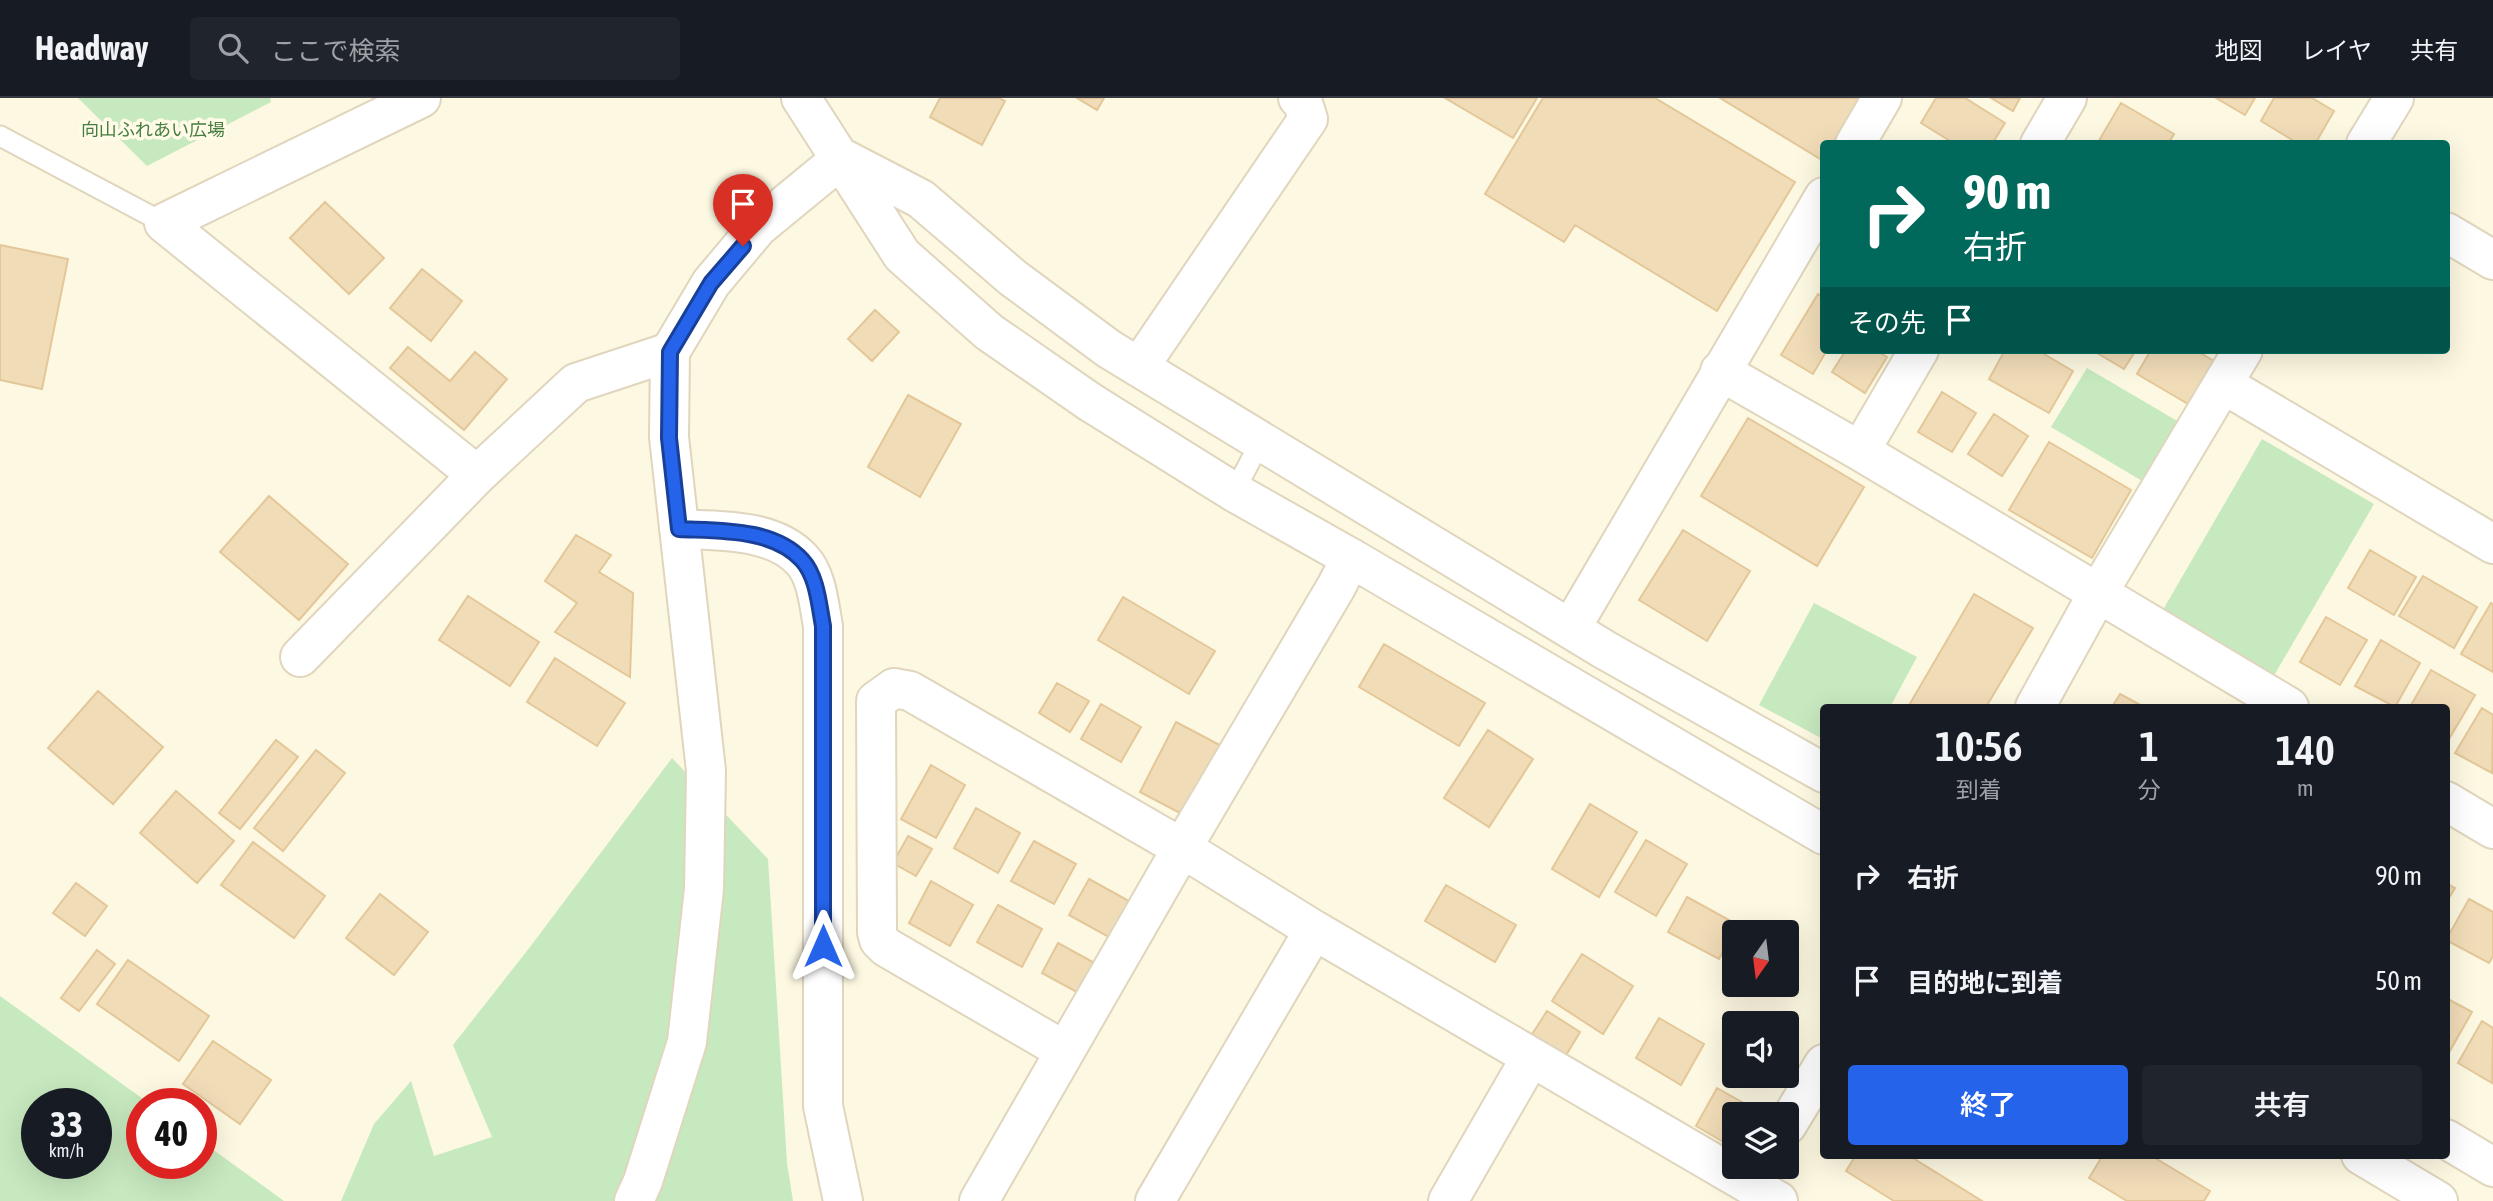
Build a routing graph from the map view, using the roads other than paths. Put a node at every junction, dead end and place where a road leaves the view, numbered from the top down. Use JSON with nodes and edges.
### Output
{"nodes":[{"id":1,"x":421,"y":98,"type":"edge"},
{"id":2,"x":802,"y":98,"type":"edge"},
{"id":3,"x":1298,"y":98,"type":"edge"},
{"id":4,"x":1882,"y":98,"type":"edge"},
{"id":5,"x":2067,"y":98,"type":"edge"},
{"id":6,"x":2394,"y":98,"type":"edge"},
{"id":7,"x":0,"y":136,"type":"edge"},
{"id":8,"x":1857,"y":140,"type":"edge"},
{"id":9,"x":2042,"y":140,"type":"edge"},
{"id":10,"x":2368,"y":140,"type":"edge"},
{"id":11,"x":842,"y":158,"type":"junction"},
{"id":12,"x":1820,"y":204,"type":"edge"},
{"id":13,"x":164,"y":223,"type":"junction"},
{"id":14,"x":2450,"y":234,"type":"edge"},
{"id":15,"x":2493,"y":260,"type":"edge"},
{"id":16,"x":670,"y":352,"type":"junction"},
{"id":17,"x":1917,"y":354,"type":"edge"},
{"id":18,"x":2241,"y":354,"type":"edge"},
{"id":19,"x":1139,"y":367,"type":"junction"},
{"id":20,"x":1720,"y":371,"type":"junction"},
{"id":21,"x":2223,"y":384,"type":"junction"},
{"id":22,"x":1265,"y":434,"type":"junction"},
{"id":23,"x":1860,"y":451,"type":"junction"},
{"id":24,"x":477,"y":475,"type":"junction"},
{"id":25,"x":1234,"y":492,"type":"junction"},
{"id":26,"x":679,"y":529,"type":"junction"},
{"id":27,"x":2493,"y":544,"type":"edge"},
{"id":28,"x":1351,"y":558,"type":"junction"},
{"id":29,"x":2098,"y":593,"type":"junction"},
{"id":30,"x":1571,"y":628,"type":"junction"},
{"id":31,"x":300,"y":657,"type":"dead end"},
{"id":32,"x":2037,"y":704,"type":"edge"},
{"id":33,"x":2283,"y":704,"type":"edge"},
{"id":34,"x":1820,"y":771,"type":"edge"},
{"id":35,"x":2450,"y":803,"type":"edge"},
{"id":36,"x":2493,"y":828,"type":"edge"},
{"id":37,"x":1820,"y":833,"type":"edge"},
{"id":38,"x":1182,"y":848,"type":"junction"},
{"id":39,"x":1314,"y":930,"type":"junction"},
{"id":40,"x":1065,"y":1051,"type":"junction"},
{"id":41,"x":1531,"y":1057,"type":"junction"},
{"id":42,"x":1820,"y":1071,"type":"edge"},
{"id":43,"x":1799,"y":1105,"type":"edge"},
{"id":44,"x":2450,"y":1141,"type":"edge"},
{"id":45,"x":2368,"y":1159,"type":"edge"},
{"id":46,"x":2493,"y":1167,"type":"edge"},
{"id":47,"x":1758,"y":1189,"type":"edge"},
{"id":48,"x":634,"y":1201,"type":"edge"},
{"id":49,"x":843,"y":1201,"type":"edge"},
{"id":50,"x":979,"y":1201,"type":"edge"},
{"id":51,"x":1155,"y":1201,"type":"edge"},
{"id":52,"x":1448,"y":1201,"type":"edge"},
{"id":53,"x":2438,"y":1201,"type":"edge"}],
"edges":[{"from":1,"to":13,"type":"street"},
{"from":2,"to":11,"type":"street"},
{"from":3,"to":19,"type":"street"},
{"from":4,"to":8,"type":"street"},
{"from":5,"to":9,"type":"street"},
{"from":6,"to":10,"type":"street"},
{"from":7,"to":13,"type":"lane"},
{"from":11,"to":16,"type":"street"},
{"from":11,"to":19,"type":"street"},
{"from":11,"to":25,"type":"street"},
{"from":12,"to":20,"type":"street"},
{"from":13,"to":24,"type":"street"},
{"from":14,"to":15,"type":"street"},
{"from":16,"to":24,"type":"street"},
{"from":16,"to":26,"type":"street"},
{"from":17,"to":23,"type":"street"},
{"from":18,"to":21,"type":"street"},
{"from":19,"to":22,"type":"street"},
{"from":20,"to":23,"type":"street"},
{"from":20,"to":30,"type":"street"},
{"from":21,"to":27,"type":"street"},
{"from":21,"to":29,"type":"street"},
{"from":22,"to":25,"type":"lane"},
{"from":22,"to":30,"type":"street"},
{"from":23,"to":29,"type":"street"},
{"from":24,"to":31,"type":"street"},
{"from":25,"to":28,"type":"street"},
{"from":26,"to":48,"type":"street"},
{"from":26,"to":49,"type":"street"},
{"from":28,"to":37,"type":"street"},
{"from":28,"to":38,"type":"street"},
{"from":29,"to":32,"type":"street"},
{"from":29,"to":33,"type":"street"},
{"from":30,"to":34,"type":"street"},
{"from":35,"to":36,"type":"street"},
{"from":38,"to":39,"type":"street"},
{"from":38,"to":40,"type":"street"},
{"from":38,"to":40,"type":"street"},
{"from":39,"to":41,"type":"street"},
{"from":39,"to":51,"type":"street"},
{"from":40,"to":50,"type":"street"},
{"from":41,"to":47,"type":"street"},
{"from":41,"to":52,"type":"street"},
{"from":42,"to":43,"type":"street"},
{"from":44,"to":46,"type":"street"},
{"from":45,"to":53,"type":"street"}]}
